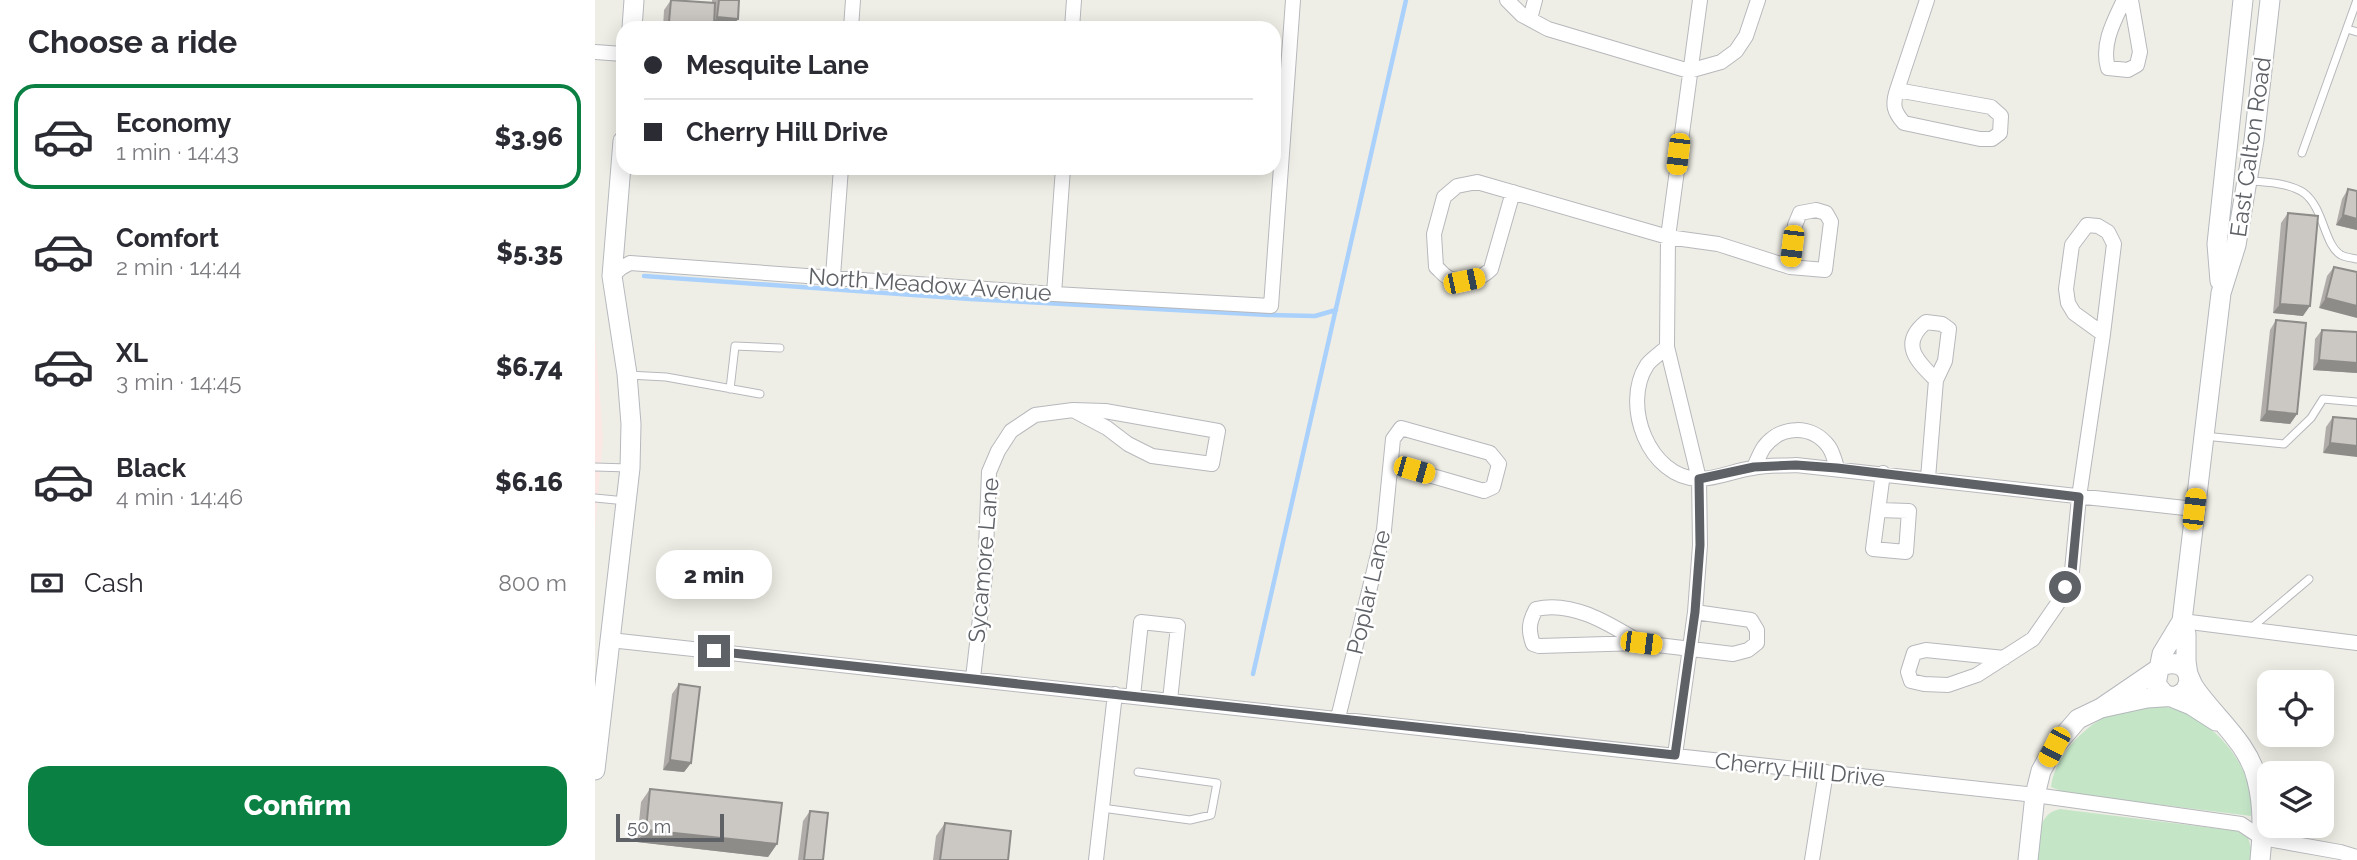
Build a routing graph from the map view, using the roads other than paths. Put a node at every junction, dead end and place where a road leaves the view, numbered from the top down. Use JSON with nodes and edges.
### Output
{"nodes":[{"id":1,"x":634,"y":0,"type":"edge"},
{"id":2,"x":853,"y":0,"type":"edge"},
{"id":3,"x":1074,"y":0,"type":"edge"},
{"id":4,"x":1293,"y":0,"type":"edge"},
{"id":5,"x":1507,"y":0,"type":"edge"},
{"id":6,"x":1535,"y":0,"type":"edge"},
{"id":7,"x":1700,"y":0,"type":"edge"},
{"id":8,"x":1758,"y":0,"type":"edge"},
{"id":9,"x":1927,"y":0,"type":"edge"},
{"id":10,"x":2124,"y":0,"type":"edge"},
{"id":11,"x":2131,"y":0,"type":"edge"},
{"id":12,"x":2243,"y":0,"type":"edge"},
{"id":13,"x":2270,"y":0,"type":"edge"},
{"id":14,"x":2357,"y":0,"type":"edge"},
{"id":15,"x":1529,"y":19,"type":"junction"},
{"id":16,"x":632,"y":21,"type":"edge"},
{"id":17,"x":852,"y":21,"type":"edge"},
{"id":18,"x":1072,"y":21,"type":"edge"},
{"id":19,"x":2347,"y":29,"type":"junction"},
{"id":20,"x":2357,"y":32,"type":"edge"},
{"id":21,"x":595,"y":52,"type":"edge"},
{"id":22,"x":616,"y":54,"type":"edge"},
{"id":23,"x":1689,"y":71,"type":"junction"},
{"id":24,"x":1897,"y":90,"type":"junction"},
{"id":25,"x":1281,"y":93,"type":"edge"},
{"id":26,"x":2230,"y":133,"type":"junction"},
{"id":27,"x":2254,"y":140,"type":"junction"},
{"id":28,"x":2302,"y":153,"type":"dead end"},
{"id":29,"x":618,"y":175,"type":"edge"},
{"id":30,"x":840,"y":175,"type":"edge"},
{"id":31,"x":1062,"y":175,"type":"edge"},
{"id":32,"x":1277,"y":175,"type":"edge"},
{"id":33,"x":2246,"y":180,"type":"junction"},
{"id":34,"x":1513,"y":192,"type":"junction"},
{"id":35,"x":1668,"y":237,"type":"junction"},
{"id":36,"x":2357,"y":259,"type":"edge"},
{"id":37,"x":1790,"y":267,"type":"dead end"},
{"id":38,"x":604,"y":276,"type":"edge"},
{"id":39,"x":833,"y":276,"type":"junction"},
{"id":40,"x":2221,"y":293,"type":"junction"},
{"id":41,"x":1054,"y":294,"type":"junction"},
{"id":42,"x":2103,"y":334,"type":"junction"},
{"id":43,"x":1667,"y":347,"type":"junction"},
{"id":44,"x":781,"y":348,"type":"dead end"},
{"id":45,"x":627,"y":374,"type":"junction"},
{"id":46,"x":1936,"y":380,"type":"dead end"},
{"id":47,"x":730,"y":389,"type":"junction"},
{"id":48,"x":760,"y":394,"type":"dead end"},
{"id":49,"x":2357,"y":402,"type":"edge"},
{"id":50,"x":1073,"y":410,"type":"junction"},
{"id":51,"x":2203,"y":436,"type":"junction"},
{"id":52,"x":1391,"y":464,"type":"junction"},
{"id":53,"x":595,"y":467,"type":"edge"},
{"id":54,"x":1754,"y":467,"type":"junction"},
{"id":55,"x":630,"y":468,"type":"junction"},
{"id":56,"x":1837,"y":468,"type":"junction"},
{"id":57,"x":1883,"y":473,"type":"junction"},
{"id":58,"x":1928,"y":478,"type":"junction"},
{"id":59,"x":1699,"y":479,"type":"junction"},
{"id":60,"x":2079,"y":497,"type":"junction"},
{"id":61,"x":595,"y":498,"type":"edge"},
{"id":62,"x":627,"y":502,"type":"junction"},
{"id":63,"x":2194,"y":509,"type":"junction"},
{"id":64,"x":1879,"y":510,"type":"dead end"},
{"id":65,"x":2309,"y":579,"type":"dead end"},
{"id":66,"x":1695,"y":612,"type":"junction"},
{"id":67,"x":2182,"y":621,"type":"junction"},
{"id":68,"x":2249,"y":630,"type":"junction"},
{"id":69,"x":610,"y":640,"type":"junction"},
{"id":70,"x":1641,"y":643,"type":"junction"},
{"id":71,"x":2357,"y":643,"type":"edge"},
{"id":72,"x":1690,"y":650,"type":"junction"},
{"id":73,"x":2004,"y":659,"type":"junction"},
{"id":74,"x":2158,"y":669,"type":"junction"},
{"id":75,"x":2188,"y":674,"type":"junction"},
{"id":76,"x":973,"y":678,"type":"junction"},
{"id":77,"x":1115,"y":694,"type":"junction"},
{"id":78,"x":1133,"y":696,"type":"junction"},
{"id":79,"x":2169,"y":697,"type":"junction"},
{"id":80,"x":1170,"y":700,"type":"junction"},
{"id":81,"x":2101,"y":708,"type":"junction"},
{"id":82,"x":1338,"y":718,"type":"junction"},
{"id":83,"x":2225,"y":727,"type":"junction"},
{"id":84,"x":596,"y":746,"type":"edge"},
{"id":85,"x":1675,"y":755,"type":"junction"},
{"id":86,"x":595,"y":770,"type":"edge"},
{"id":87,"x":1138,"y":772,"type":"dead end"},
{"id":88,"x":1826,"y":772,"type":"junction"},
{"id":89,"x":2257,"y":777,"type":"edge"},
{"id":90,"x":2035,"y":795,"type":"junction"},
{"id":91,"x":1102,"y":808,"type":"junction"},
{"id":92,"x":2257,"y":835,"type":"edge"},
{"id":93,"x":2262,"y":838,"type":"joint"},
{"id":94,"x":2357,"y":857,"type":"edge"},
{"id":95,"x":1096,"y":860,"type":"edge"},
{"id":96,"x":1812,"y":860,"type":"edge"},
{"id":97,"x":2028,"y":860,"type":"edge"},
{"id":98,"x":2260,"y":860,"type":"edge"}],
"edges":[{"from":1,"to":16,"type":"main road"},
{"from":2,"to":17,"type":"street"},
{"from":3,"to":18,"type":"street"},
{"from":4,"to":25,"type":"street"},
{"from":5,"to":15,"type":"street"},
{"from":6,"to":15,"type":"street"},
{"from":7,"to":23,"type":"street"},
{"from":8,"to":23,"type":"street"},
{"from":9,"to":24,"type":"street"},
{"from":10,"to":11,"type":"street"},
{"from":12,"to":26,"type":"main road","name":"East Calton Road"},
{"from":13,"to":27,"type":"main road","name":"East Calton Road"},
{"from":14,"to":19,"type":"lane"},
{"from":15,"to":23,"type":"street"},
{"from":19,"to":20,"type":"lane"},
{"from":19,"to":28,"type":"lane"},
{"from":21,"to":22,"type":"street"},
{"from":23,"to":35,"type":"street"},
{"from":24,"to":24,"type":"street"},
{"from":26,"to":27,"type":"main road"},
{"from":26,"to":40,"type":"main road","name":"East Calton Road"},
{"from":27,"to":33,"type":"main road","name":"East Calton Road"},
{"from":29,"to":38,"type":"main road"},
{"from":30,"to":39,"type":"street"},
{"from":31,"to":41,"type":"street"},
{"from":32,"to":41,"type":"street","name":"North Meadow Avenue"},
{"from":33,"to":36,"type":"lane"},
{"from":33,"to":40,"type":"main road","name":"East Calton Road"},
{"from":34,"to":34,"type":"street"},
{"from":34,"to":35,"type":"street"},
{"from":35,"to":37,"type":"street"},
{"from":35,"to":43,"type":"street"},
{"from":38,"to":39,"type":"street","name":"North Meadow Avenue"},
{"from":38,"to":45,"type":"main road"},
{"from":39,"to":41,"type":"street","name":"North Meadow Avenue"},
{"from":40,"to":51,"type":"main road","name":"East Calton Road"},
{"from":42,"to":42,"type":"street"},
{"from":42,"to":60,"type":"street"},
{"from":43,"to":59,"type":"street"},
{"from":43,"to":59,"type":"street"},
{"from":44,"to":47,"type":"lane"},
{"from":45,"to":47,"type":"lane"},
{"from":45,"to":55,"type":"main road"},
{"from":46,"to":58,"type":"street"},
{"from":47,"to":48,"type":"lane"},
{"from":49,"to":51,"type":"lane"},
{"from":50,"to":50,"type":"street","name":"Sycamore Lane"},
{"from":50,"to":76,"type":"street","name":"Sycamore Lane"},
{"from":51,"to":63,"type":"main road","name":"East Calton Road"},
{"from":52,"to":52,"type":"street","name":"Poplar Lane"},
{"from":52,"to":82,"type":"street","name":"Poplar Lane"},
{"from":53,"to":55,"type":"lane"},
{"from":54,"to":56,"type":"street"},
{"from":54,"to":56,"type":"street"},
{"from":54,"to":59,"type":"street"},
{"from":55,"to":62,"type":"main road"},
{"from":56,"to":57,"type":"street"},
{"from":57,"to":58,"type":"street"},
{"from":57,"to":64,"type":"street"},
{"from":58,"to":60,"type":"street"},
{"from":59,"to":66,"type":"street"},
{"from":60,"to":63,"type":"street"},
{"from":60,"to":73,"type":"street"},
{"from":61,"to":62,"type":"lane"},
{"from":62,"to":69,"type":"main road"},
{"from":63,"to":67,"type":"main road","name":"East Calton Road"},
{"from":65,"to":68,"type":"lane"},
{"from":66,"to":72,"type":"street"},
{"from":66,"to":72,"type":"street"},
{"from":67,"to":68,"type":"street"},
{"from":67,"to":74,"type":"main road","name":"East Calton Road"},
{"from":67,"to":75,"type":"main road","name":"East Calton Road"},
{"from":68,"to":71,"type":"street"},
{"from":69,"to":76,"type":"street","name":"Cherry Hill Drive"},
{"from":69,"to":84,"type":"main road"},
{"from":70,"to":70,"type":"street"},
{"from":70,"to":72,"type":"street"},
{"from":72,"to":85,"type":"street"},
{"from":73,"to":73,"type":"street"},
{"from":74,"to":75,"type":"main road"},
{"from":74,"to":79,"type":"main road"},
{"from":74,"to":81,"type":"main road"},
{"from":75,"to":79,"type":"main road"},
{"from":75,"to":83,"type":"main road"},
{"from":76,"to":77,"type":"street","name":"Cherry Hill Drive"},
{"from":77,"to":78,"type":"street","name":"Cherry Hill Drive"},
{"from":77,"to":91,"type":"street"},
{"from":78,"to":80,"type":"street","name":"Cherry Hill Drive"},
{"from":78,"to":80,"type":"street"},
{"from":79,"to":81,"type":"main road"},
{"from":79,"to":83,"type":"main road"},
{"from":80,"to":82,"type":"street","name":"Cherry Hill Drive"},
{"from":81,"to":90,"type":"main road"},
{"from":82,"to":85,"type":"street","name":"Cherry Hill Drive"},
{"from":83,"to":89,"type":"main road"},
{"from":84,"to":86,"type":"main road"},
{"from":85,"to":88,"type":"street","name":"Cherry Hill Drive"},
{"from":87,"to":91,"type":"lane"},
{"from":88,"to":90,"type":"street","name":"Cherry Hill Drive"},
{"from":88,"to":96,"type":"street"},
{"from":90,"to":92,"type":"street","name":"Cherry Hill Drive"},
{"from":90,"to":97,"type":"main road"},
{"from":91,"to":95,"type":"street"},
{"from":93,"to":94,"type":"street","name":"Cherry Hill Drive"},
{"from":93,"to":98,"type":"main road"}]}
